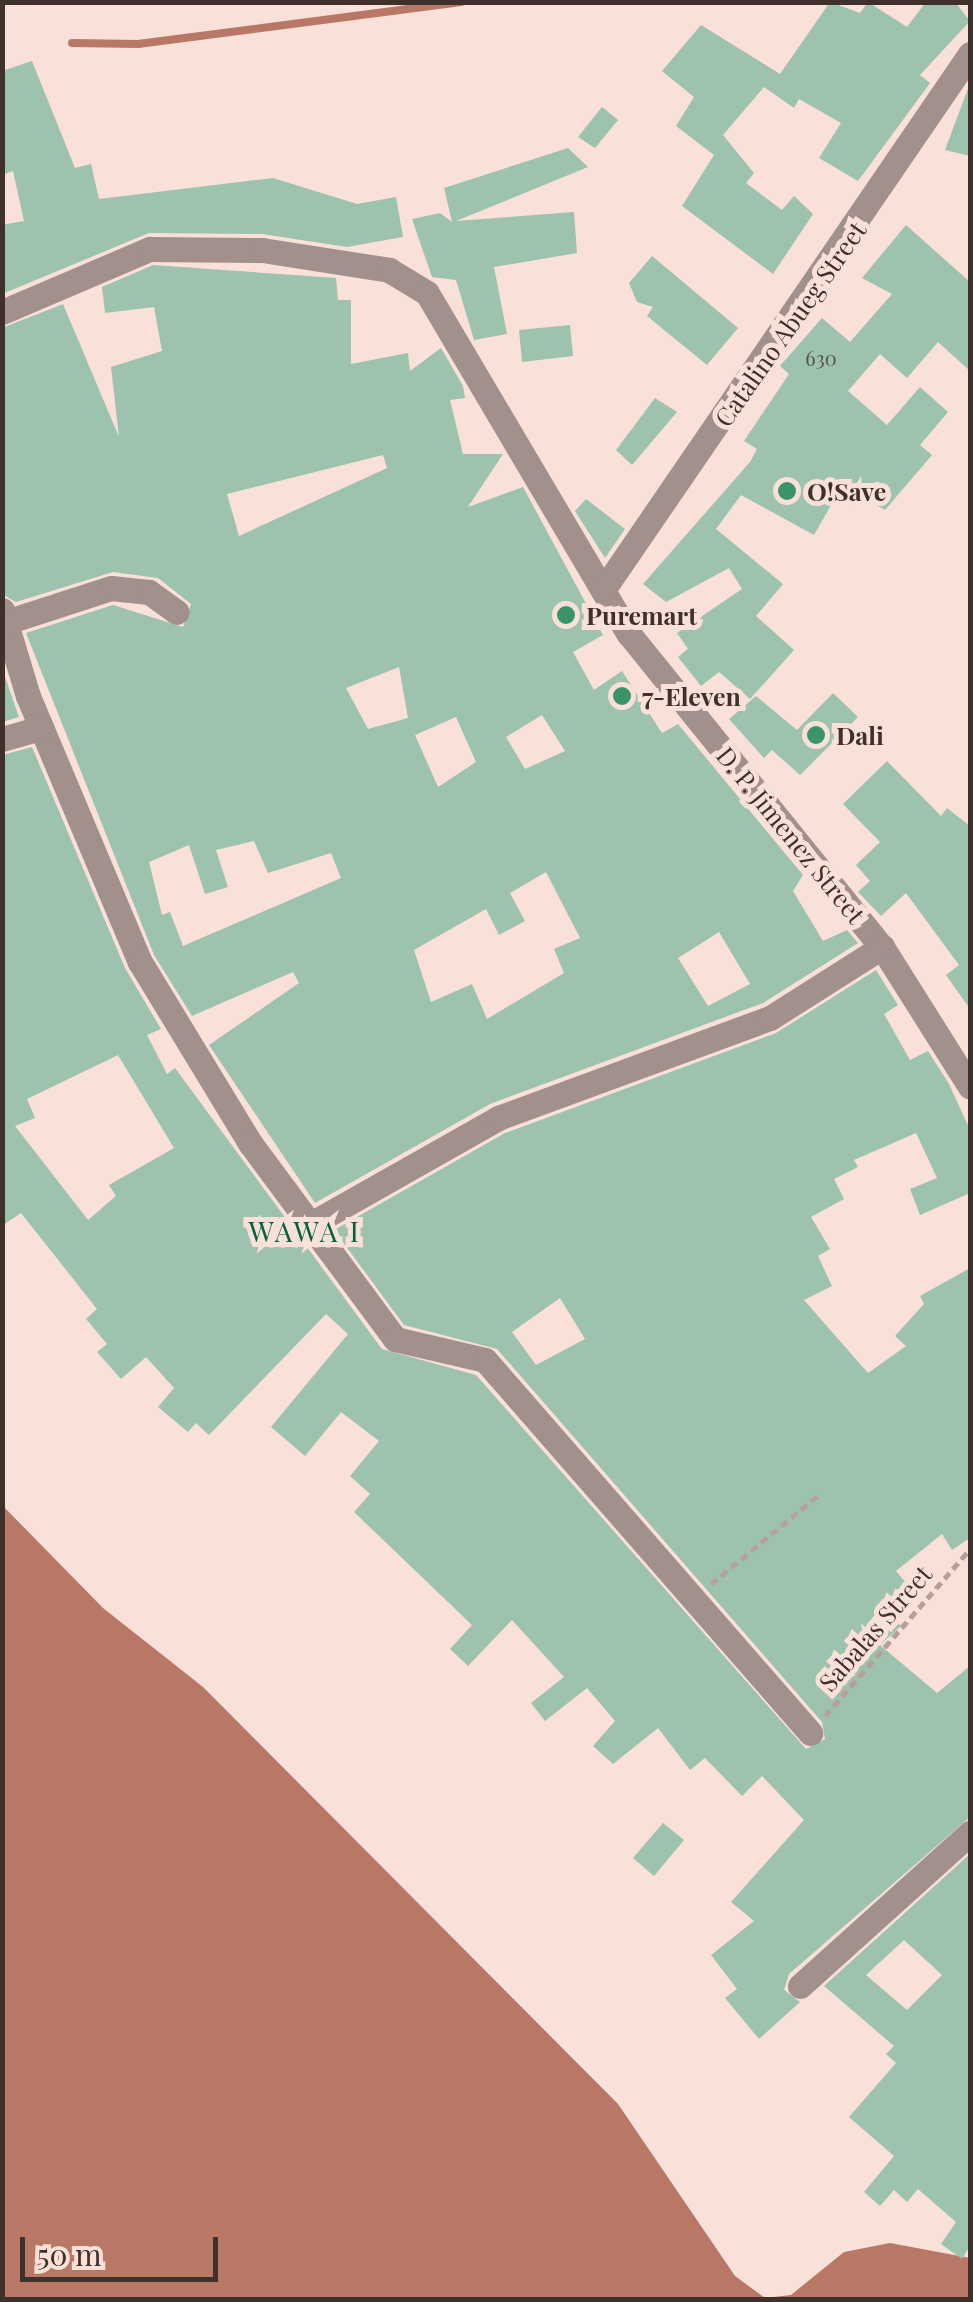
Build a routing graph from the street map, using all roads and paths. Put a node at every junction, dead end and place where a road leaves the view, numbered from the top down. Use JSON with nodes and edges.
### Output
{"nodes":[{"id":1,"x":970,"y":54,"type":"edge"},
{"id":2,"x":2,"y":312,"type":"edge"},
{"id":3,"x":603,"y":590,"type":"junction"},
{"id":4,"x":178,"y":612,"type":"dead end"},
{"id":5,"x":4,"y":616,"type":"edge"},
{"id":6,"x":41,"y":728,"type":"junction"},
{"id":7,"x":2,"y":739,"type":"edge"},
{"id":8,"x":882,"y":947,"type":"junction"},
{"id":9,"x":970,"y":1087,"type":"edge"},
{"id":10,"x":310,"y":1224,"type":"junction"},
{"id":11,"x":821,"y":1493,"type":"dead end"},
{"id":12,"x":970,"y":1549,"type":"edge"},
{"id":13,"x":694,"y":1600,"type":"junction"},
{"id":14,"x":810,"y":1733,"type":"joint"},
{"id":15,"x":970,"y":1833,"type":"edge"},
{"id":16,"x":800,"y":1986,"type":"dead end"}],
"edges":[{"from":1,"to":3,"type":"street","name":"Catalino Abueg Street"},
{"from":2,"to":3,"type":"street","name":"D. P. Jimenez Street"},
{"from":3,"to":8,"type":"street","name":"D. P. Jimenez Street"},
{"from":4,"to":5,"type":"street"},
{"from":5,"to":6,"type":"street"},
{"from":6,"to":7,"type":"street"},
{"from":6,"to":10,"type":"street"},
{"from":8,"to":9,"type":"street","name":"D. P. Jimenez Street"},
{"from":8,"to":10,"type":"street"},
{"from":10,"to":13,"type":"street"},
{"from":11,"to":13,"type":"path"},
{"from":12,"to":14,"type":"path","name":"Sabalas Street"},
{"from":13,"to":14,"type":"street"},
{"from":15,"to":16,"type":"street"}]}
